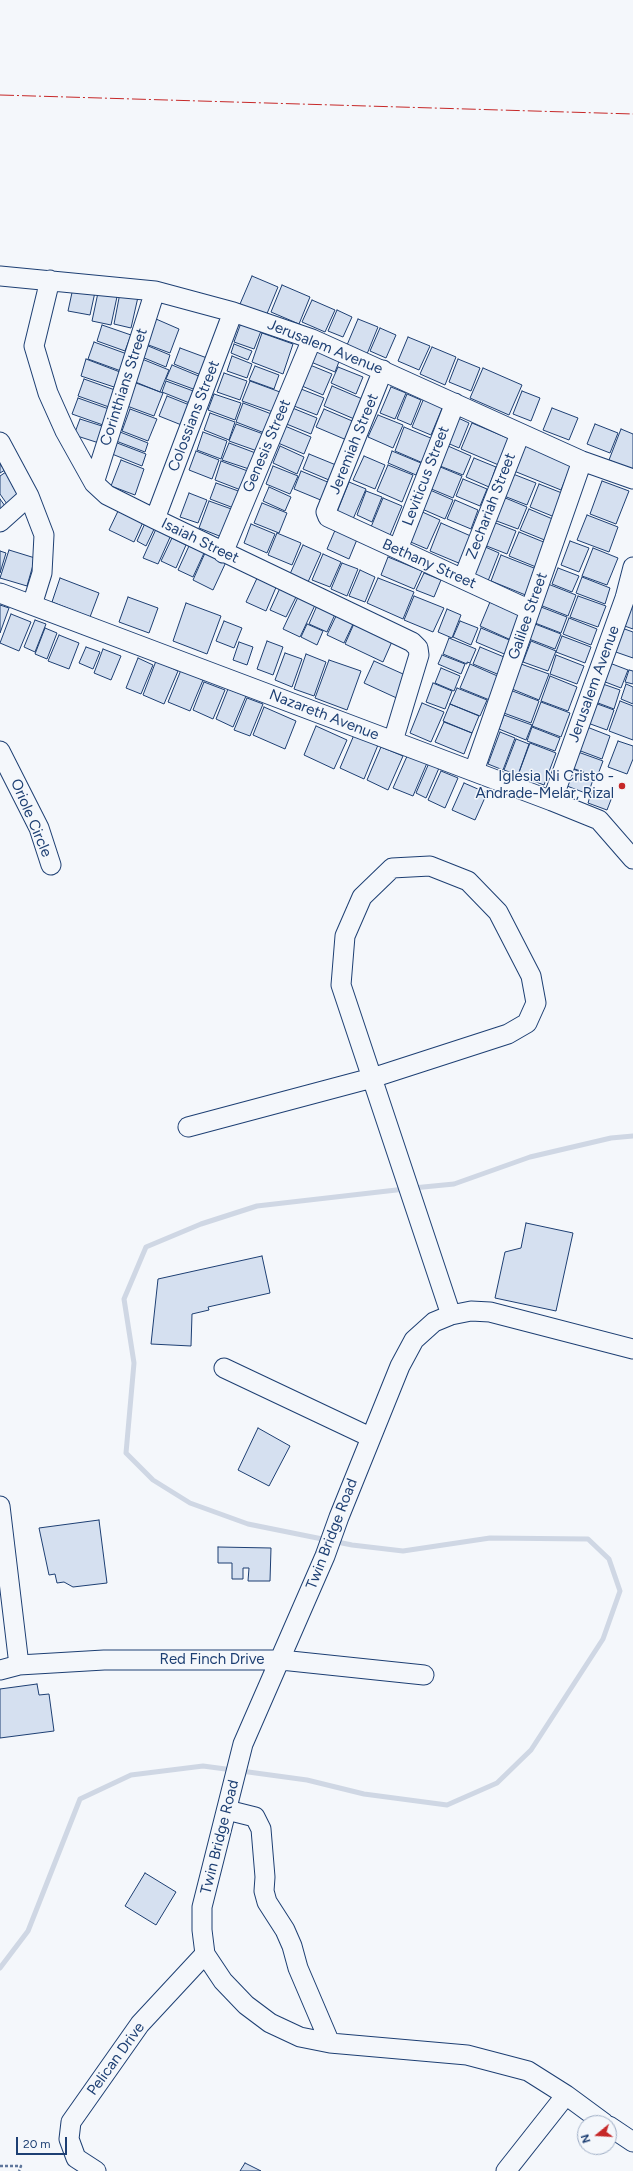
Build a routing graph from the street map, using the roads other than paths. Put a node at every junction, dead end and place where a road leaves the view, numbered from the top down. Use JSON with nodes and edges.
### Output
{"nodes":[{"id":1,"x":0,"y":276,"type":"edge"},
{"id":2,"x":50,"y":280,"type":"junction"},
{"id":3,"x":155,"y":291,"type":"junction"},
{"id":4,"x":233,"y":312,"type":"junction"},
{"id":5,"x":312,"y":339,"type":"junction"},
{"id":6,"x":383,"y":370,"type":"junction"},
{"id":7,"x":455,"y":403,"type":"junction"},
{"id":8,"x":520,"y":434,"type":"junction"},
{"id":9,"x":0,"y":442,"type":"edge"},
{"id":10,"x":582,"y":461,"type":"junction"},
{"id":11,"x":633,"y":479,"type":"edge"},
{"id":12,"x":94,"y":483,"type":"junction"},
{"id":13,"x":29,"y":496,"type":"junction"},
{"id":14,"x":328,"y":517,"type":"joint"},
{"id":15,"x":155,"y":520,"type":"junction"},
{"id":16,"x":0,"y":522,"type":"edge"},
{"id":17,"x":398,"y":549,"type":"junction"},
{"id":18,"x":223,"y":553,"type":"junction"},
{"id":19,"x":633,"y":567,"type":"edge"},
{"id":20,"x":463,"y":579,"type":"junction"},
{"id":21,"x":0,"y":593,"type":"edge"},
{"id":22,"x":32,"y":605,"type":"junction"},
{"id":23,"x":530,"y":610,"type":"junction"},
{"id":24,"x":394,"y":741,"type":"junction"},
{"id":25,"x":0,"y":750,"type":"edge"},
{"id":26,"x":474,"y":771,"type":"junction"},
{"id":27,"x":552,"y":801,"type":"junction"},
{"id":28,"x":633,"y":859,"type":"edge"},
{"id":29,"x":51,"y":865,"type":"dead end"},
{"id":30,"x":372,"y":1078,"type":"junction"},
{"id":31,"x":188,"y":1127,"type":"dead end"},
{"id":32,"x":451,"y":1315,"type":"junction"},
{"id":33,"x":633,"y":1349,"type":"edge"},
{"id":34,"x":224,"y":1368,"type":"dead end"},
{"id":35,"x":370,"y":1437,"type":"junction"},
{"id":36,"x":0,"y":1506,"type":"edge"},
{"id":37,"x":281,"y":1660,"type":"junction"},
{"id":38,"x":19,"y":1665,"type":"junction"},
{"id":39,"x":0,"y":1670,"type":"edge"},
{"id":40,"x":424,"y":1675,"type":"dead end"},
{"id":41,"x":228,"y":1806,"type":"junction"},
{"id":42,"x":205,"y":1954,"type":"junction"},
{"id":43,"x":330,"y":2043,"type":"junction"},
{"id":44,"x":566,"y":2095,"type":"junction"},
{"id":45,"x":593,"y":2115,"type":"edge"},
{"id":46,"x":617,"y":2131,"type":"edge"},
{"id":47,"x":633,"y":2142,"type":"edge"},
{"id":48,"x":96,"y":2171,"type":"edge"},
{"id":49,"x":506,"y":2171,"type":"edge"}],
"edges":[{"from":1,"to":2,"type":"street","name":"Jerusalem Avenue"},
{"from":2,"to":3,"type":"street","name":"Jerusalem Avenue"},
{"from":2,"to":12,"type":"street","name":"Isaiah Street"},
{"from":3,"to":4,"type":"street","name":"Jerusalem Avenue"},
{"from":3,"to":12,"type":"street","name":"Corinthians Street"},
{"from":4,"to":5,"type":"street","name":"Jerusalem Avenue"},
{"from":4,"to":15,"type":"street","name":"Colossians Street"},
{"from":5,"to":6,"type":"street","name":"Jerusalem Avenue"},
{"from":5,"to":18,"type":"street","name":"Genesis Street"},
{"from":6,"to":7,"type":"street","name":"Jerusalem Avenue"},
{"from":6,"to":14,"type":"street","name":"Jeremiah Street"},
{"from":7,"to":8,"type":"street","name":"Jerusalem Avenue"},
{"from":7,"to":17,"type":"street","name":"Leviticus Street"},
{"from":8,"to":10,"type":"street","name":"Jerusalem Avenue"},
{"from":8,"to":20,"type":"street","name":"Zechariah Street"},
{"from":9,"to":13,"type":"street"},
{"from":10,"to":11,"type":"street","name":"Jerusalem Avenue"},
{"from":10,"to":23,"type":"street","name":"Galilee Street"},
{"from":12,"to":15,"type":"street","name":"Isaiah Street"},
{"from":13,"to":16,"type":"street"},
{"from":13,"to":22,"type":"street"},
{"from":14,"to":17,"type":"street","name":"Bethany Street"},
{"from":15,"to":18,"type":"street","name":"Isaiah Street"},
{"from":17,"to":20,"type":"street","name":"Bethany Street"},
{"from":18,"to":24,"type":"street","name":"Isaiah Street"},
{"from":19,"to":27,"type":"street","name":"Jerusalem Avenue"},
{"from":20,"to":23,"type":"street","name":"Bethany Street"},
{"from":21,"to":22,"type":"street","name":"Nazareth Avenue"},
{"from":22,"to":24,"type":"street","name":"Nazareth Avenue"},
{"from":23,"to":26,"type":"street","name":"Galilee Street"},
{"from":24,"to":26,"type":"street","name":"Nazareth Avenue"},
{"from":25,"to":29,"type":"street","name":"Oriole Circle"},
{"from":26,"to":27,"type":"street","name":"Nazareth Avenue"},
{"from":27,"to":28,"type":"street","name":"Nazareth Avenue"},
{"from":30,"to":30,"type":"street"},
{"from":30,"to":31,"type":"street"},
{"from":30,"to":32,"type":"street"},
{"from":32,"to":33,"type":"street","name":"Twin Bridge Road"},
{"from":32,"to":35,"type":"street","name":"Twin Bridge Road"},
{"from":34,"to":35,"type":"street"},
{"from":35,"to":37,"type":"street","name":"Twin Bridge Road"},
{"from":36,"to":38,"type":"street"},
{"from":37,"to":38,"type":"street","name":"Red Finch Drive"},
{"from":37,"to":40,"type":"street","name":"Red Finch Drive"},
{"from":37,"to":41,"type":"street","name":"Twin Bridge Road"},
{"from":38,"to":39,"type":"street","name":"Red Finch Drive"},
{"from":41,"to":42,"type":"street","name":"Twin Bridge Road"},
{"from":41,"to":43,"type":"street"},
{"from":42,"to":43,"type":"street"},
{"from":42,"to":48,"type":"street","name":"Pelican Drive"},
{"from":43,"to":44,"type":"street"},
{"from":44,"to":45,"type":"street"},
{"from":44,"to":49,"type":"street"},
{"from":46,"to":47,"type":"street"}]}
